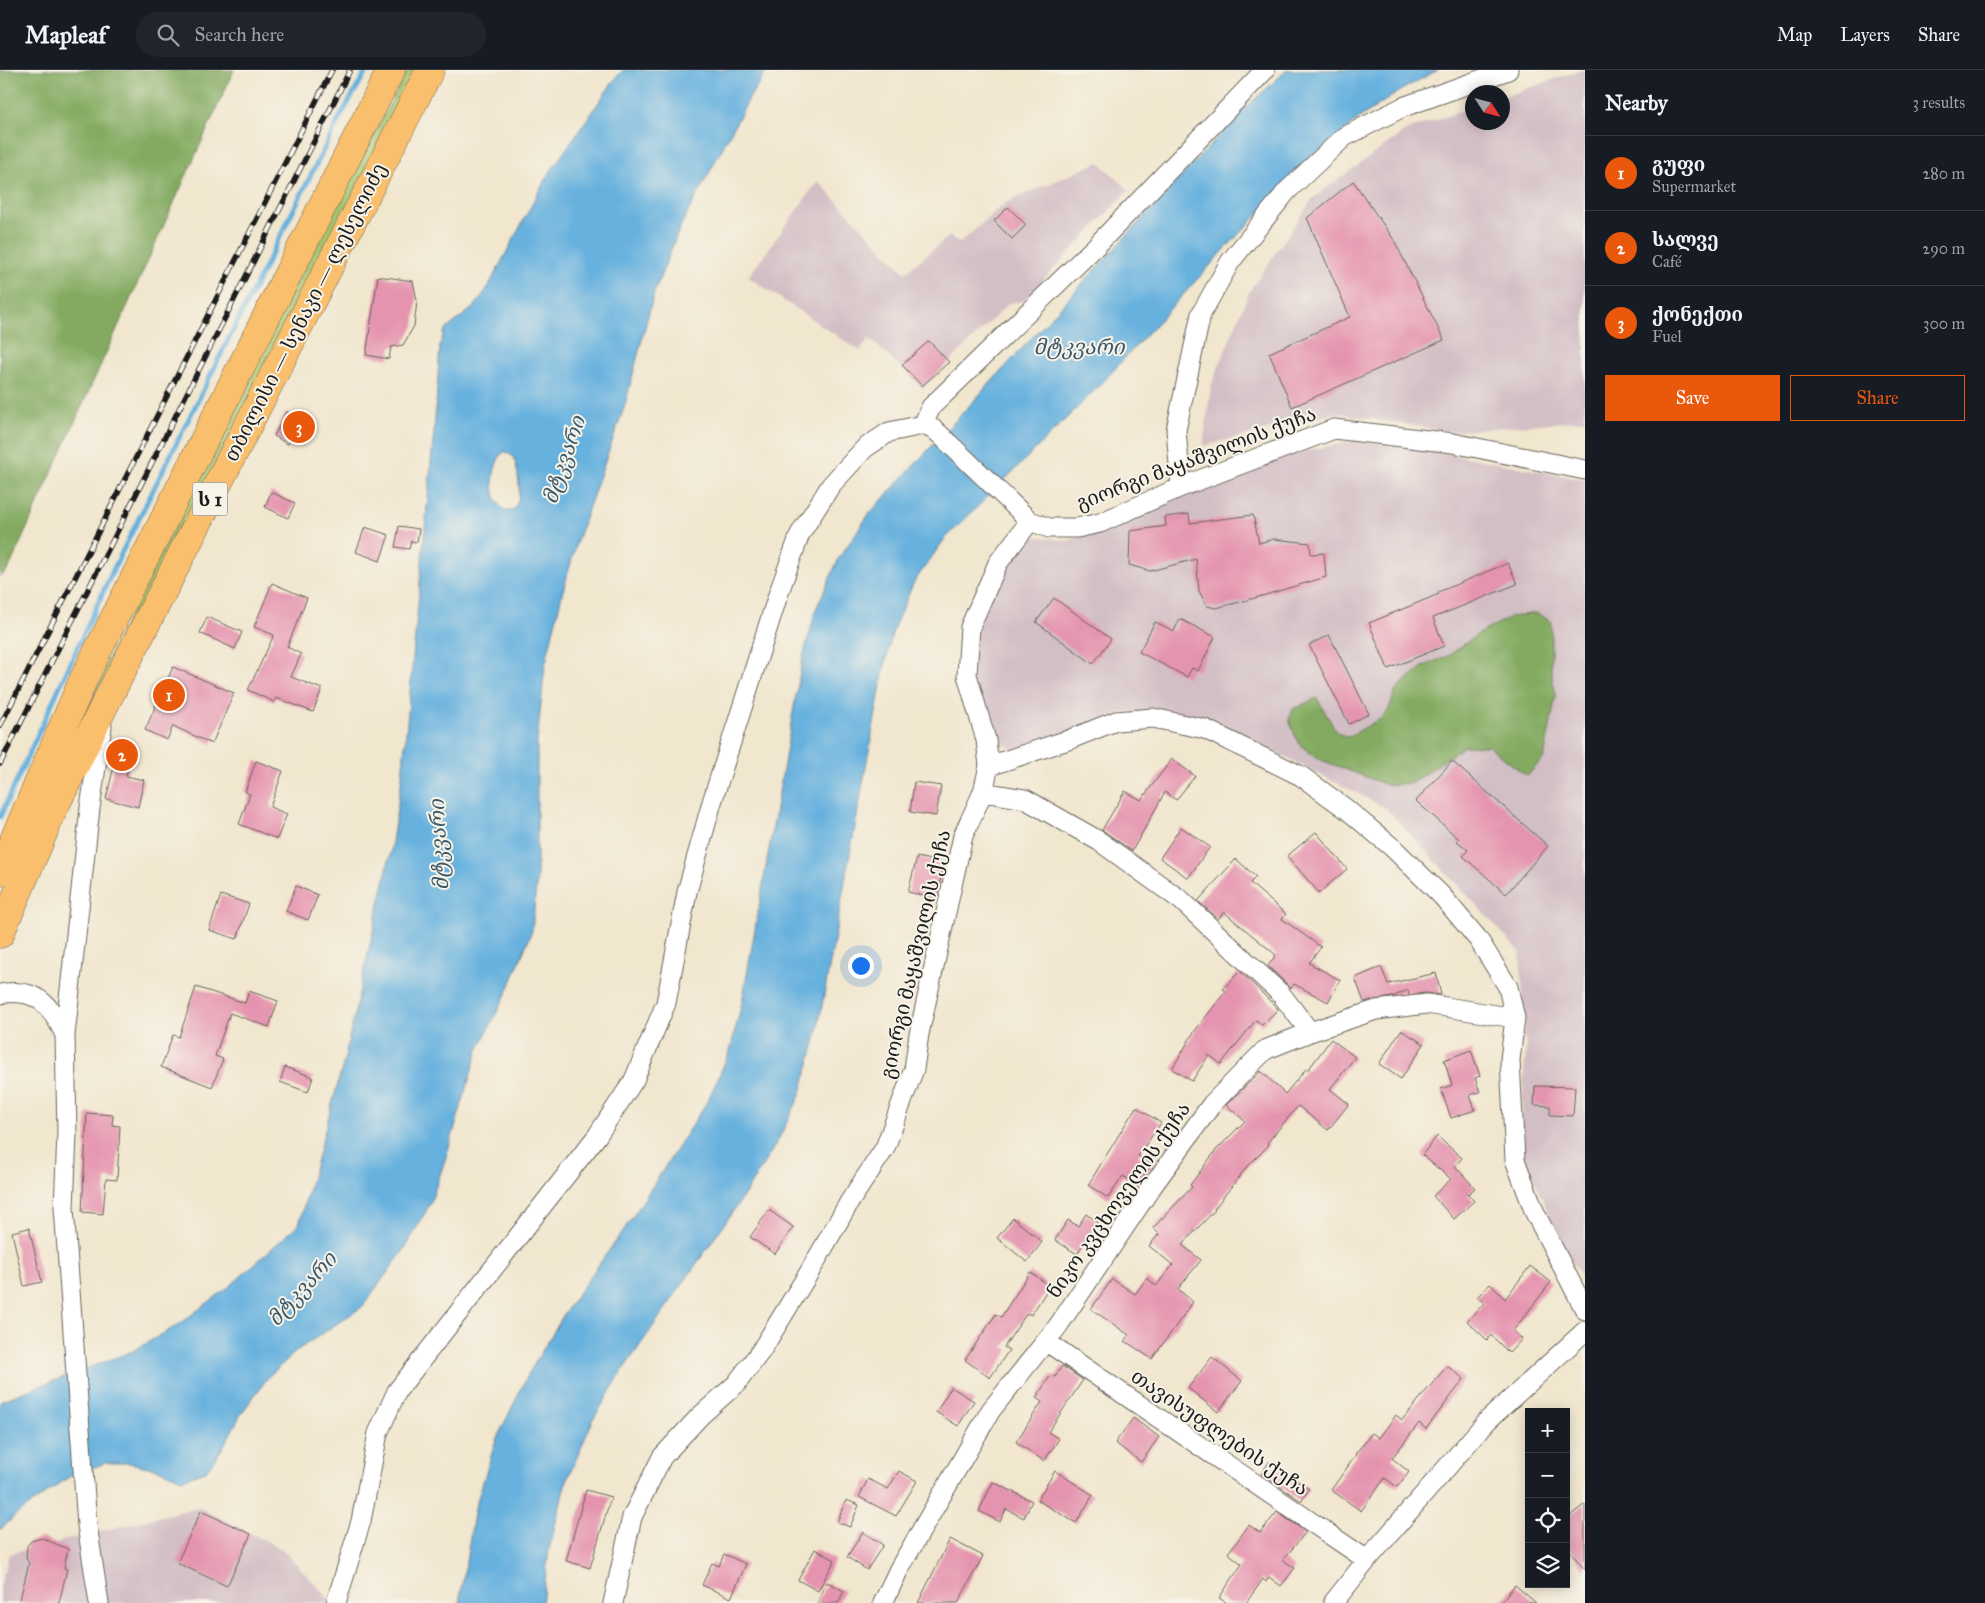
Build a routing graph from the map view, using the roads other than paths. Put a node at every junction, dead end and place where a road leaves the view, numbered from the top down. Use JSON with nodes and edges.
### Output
{"nodes":[{"id":1,"x":391,"y":70,"type":"edge"},
{"id":2,"x":430,"y":70,"type":"edge"},
{"id":3,"x":1265,"y":70,"type":"edge"},
{"id":4,"x":1508,"y":70,"type":"edge"},
{"id":5,"x":929,"y":428,"type":"junction"},
{"id":6,"x":1585,"y":470,"type":"edge"},
{"id":7,"x":1181,"y":487,"type":"junction"},
{"id":8,"x":1030,"y":521,"type":"junction"},
{"id":9,"x":106,"y":702,"type":"junction"},
{"id":10,"x":989,"y":766,"type":"junction"},
{"id":11,"x":983,"y":792,"type":"junction"},
{"id":12,"x":0,"y":872,"type":"edge"},
{"id":13,"x":0,"y":934,"type":"edge"},
{"id":14,"x":0,"y":994,"type":"edge"},
{"id":15,"x":1515,"y":1018,"type":"junction"},
{"id":16,"x":1310,"y":1032,"type":"junction"},
{"id":17,"x":65,"y":1035,"type":"junction"},
{"id":18,"x":1585,"y":1310,"type":"edge"},
{"id":19,"x":1585,"y":1331,"type":"edge"},
{"id":20,"x":1047,"y":1342,"type":"junction"},
{"id":21,"x":1367,"y":1560,"type":"junction"},
{"id":22,"x":99,"y":1603,"type":"edge"},
{"id":23,"x":336,"y":1603,"type":"edge"},
{"id":24,"x":613,"y":1603,"type":"edge"},
{"id":25,"x":883,"y":1603,"type":"edge"},
{"id":26,"x":1333,"y":1603,"type":"edge"}],
"edges":[{"from":1,"to":12,"type":"highway","name":"თბილისი — სენაკი — ლესელიძე","number":"ს 1"},
{"from":2,"to":9,"type":"highway","name":"თბილისი — სენაკი — ლესელიძე","number":"ს 1"},
{"from":3,"to":5,"type":"street"},
{"from":4,"to":7,"type":"street"},
{"from":5,"to":8,"type":"street","name":"გიორგი მაყაშვილის ქუჩა"},
{"from":5,"to":23,"type":"street"},
{"from":6,"to":7,"type":"street","name":"გიორგი მაყაშვილის ქუჩა"},
{"from":7,"to":8,"type":"street","name":"გიორგი მაყაშვილის ქუჩა"},
{"from":8,"to":10,"type":"street","name":"გიორგი მაყაშვილის ქუჩა"},
{"from":9,"to":13,"type":"highway","name":"თბილისი — სენაკი — ლესელიძე","number":"ს 1"},
{"from":9,"to":17,"type":"street"},
{"from":10,"to":11,"type":"street","name":"გიორგი მაყაშვილის ქუჩა"},
{"from":10,"to":15,"type":"street"},
{"from":11,"to":16,"type":"street"},
{"from":11,"to":24,"type":"street","name":"გიორგი მაყაშვილის ქუჩა"},
{"from":14,"to":17,"type":"street"},
{"from":15,"to":16,"type":"street","name":"ნიკო კვცხოველის ქუჩა"},
{"from":15,"to":18,"type":"street"},
{"from":16,"to":20,"type":"street","name":"ნიკო კვცხოველის ქუჩა"},
{"from":17,"to":22,"type":"street"},
{"from":19,"to":21,"type":"street"},
{"from":20,"to":21,"type":"street","name":"თავისუფლების ქუჩა"},
{"from":20,"to":25,"type":"street","name":"ნიკო კვცხოველის ქუჩა"},
{"from":21,"to":26,"type":"street"}]}
